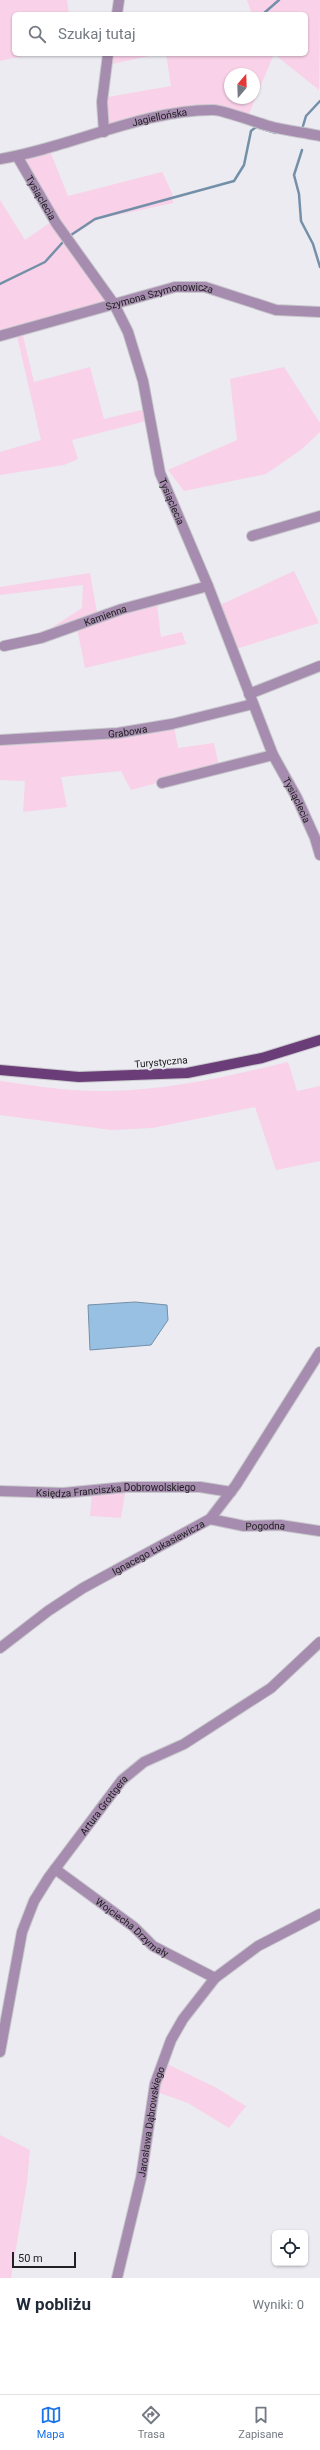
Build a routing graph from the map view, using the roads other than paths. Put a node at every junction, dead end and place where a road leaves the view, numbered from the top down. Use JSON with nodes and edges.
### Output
{"nodes":[{"id":1,"x":119,"y":0,"type":"edge"},
{"id":2,"x":117,"y":12,"type":"edge"},
{"id":3,"x":108,"y":56,"type":"edge"},
{"id":4,"x":104,"y":132,"type":"junction"},
{"id":5,"x":320,"y":136,"type":"edge"},
{"id":6,"x":17,"y":156,"type":"junction"},
{"id":7,"x":0,"y":159,"type":"edge"},
{"id":8,"x":114,"y":304,"type":"junction"},
{"id":9,"x":320,"y":312,"type":"edge"},
{"id":10,"x":0,"y":336,"type":"edge"},
{"id":11,"x":320,"y":516,"type":"edge"},
{"id":12,"x":252,"y":536,"type":"dead end"},
{"id":13,"x":208,"y":586,"type":"junction"},
{"id":14,"x":4,"y":646,"type":"dead end"},
{"id":15,"x":320,"y":666,"type":"edge"},
{"id":16,"x":251,"y":699,"type":"junction"},
{"id":17,"x":0,"y":740,"type":"edge"},
{"id":18,"x":273,"y":755,"type":"junction"},
{"id":19,"x":162,"y":783,"type":"dead end"},
{"id":20,"x":318,"y":837,"type":"edge"},
{"id":21,"x":320,"y":855,"type":"edge"},
{"id":22,"x":320,"y":1040,"type":"edge"},
{"id":23,"x":0,"y":1070,"type":"edge"},
{"id":24,"x":320,"y":1352,"type":"edge"},
{"id":25,"x":0,"y":1491,"type":"edge"},
{"id":26,"x":231,"y":1492,"type":"junction"},
{"id":27,"x":210,"y":1519,"type":"junction"},
{"id":28,"x":320,"y":1531,"type":"edge"},
{"id":29,"x":320,"y":1642,"type":"edge"},
{"id":30,"x":0,"y":1648,"type":"edge"},
{"id":31,"x":55,"y":1869,"type":"junction"},
{"id":32,"x":320,"y":1914,"type":"edge"},
{"id":33,"x":215,"y":1978,"type":"junction"},
{"id":34,"x":0,"y":2052,"type":"edge"},
{"id":35,"x":117,"y":2278,"type":"edge"}],
"edges":[{"from":1,"to":2,"type":"street"},
{"from":3,"to":4,"type":"street"},
{"from":4,"to":5,"type":"street","name":"Jagiellońska"},
{"from":4,"to":6,"type":"street","name":"Jagiellońska"},
{"from":6,"to":7,"type":"street","name":"Jagiellońska"},
{"from":6,"to":8,"type":"street","name":"Tysiąclecia"},
{"from":8,"to":9,"type":"street","name":"Szymona Szymonowicza"},
{"from":8,"to":10,"type":"street","name":"Szymona Szymonowicza"},
{"from":8,"to":13,"type":"street","name":"Tysiąclecia"},
{"from":11,"to":12,"type":"street"},
{"from":13,"to":14,"type":"street","name":"Kamienna"},
{"from":13,"to":16,"type":"street","name":"Tysiąclecia"},
{"from":15,"to":16,"type":"street","name":"Grabowa"},
{"from":16,"to":17,"type":"street","name":"Grabowa"},
{"from":16,"to":18,"type":"street","name":"Tysiąclecia"},
{"from":18,"to":19,"type":"street"},
{"from":18,"to":20,"type":"street","name":"Tysiąclecia"},
{"from":20,"to":21,"type":"street","name":"Tysiąclecia"},
{"from":22,"to":23,"type":"main road","name":"Turystyczna"},
{"from":24,"to":26,"type":"street","name":"Ignacego Łukasiewicza"},
{"from":25,"to":26,"type":"street","name":"Księdza Franciszka Dobrowolskiego"},
{"from":26,"to":27,"type":"street","name":"Ignacego Łukasiewicza"},
{"from":27,"to":28,"type":"street","name":"Pogodna"},
{"from":27,"to":30,"type":"street","name":"Ignacego Łukasiewicza"},
{"from":29,"to":31,"type":"street","name":"Artura Grottgera"},
{"from":31,"to":33,"type":"street","name":"Wojciecha Drzymały"},
{"from":31,"to":34,"type":"street","name":"Artura Grottgera"},
{"from":32,"to":33,"type":"street","name":"Jarosława Dąbrowskiego"},
{"from":33,"to":35,"type":"street","name":"Jarosława Dąbrowskiego"}]}
